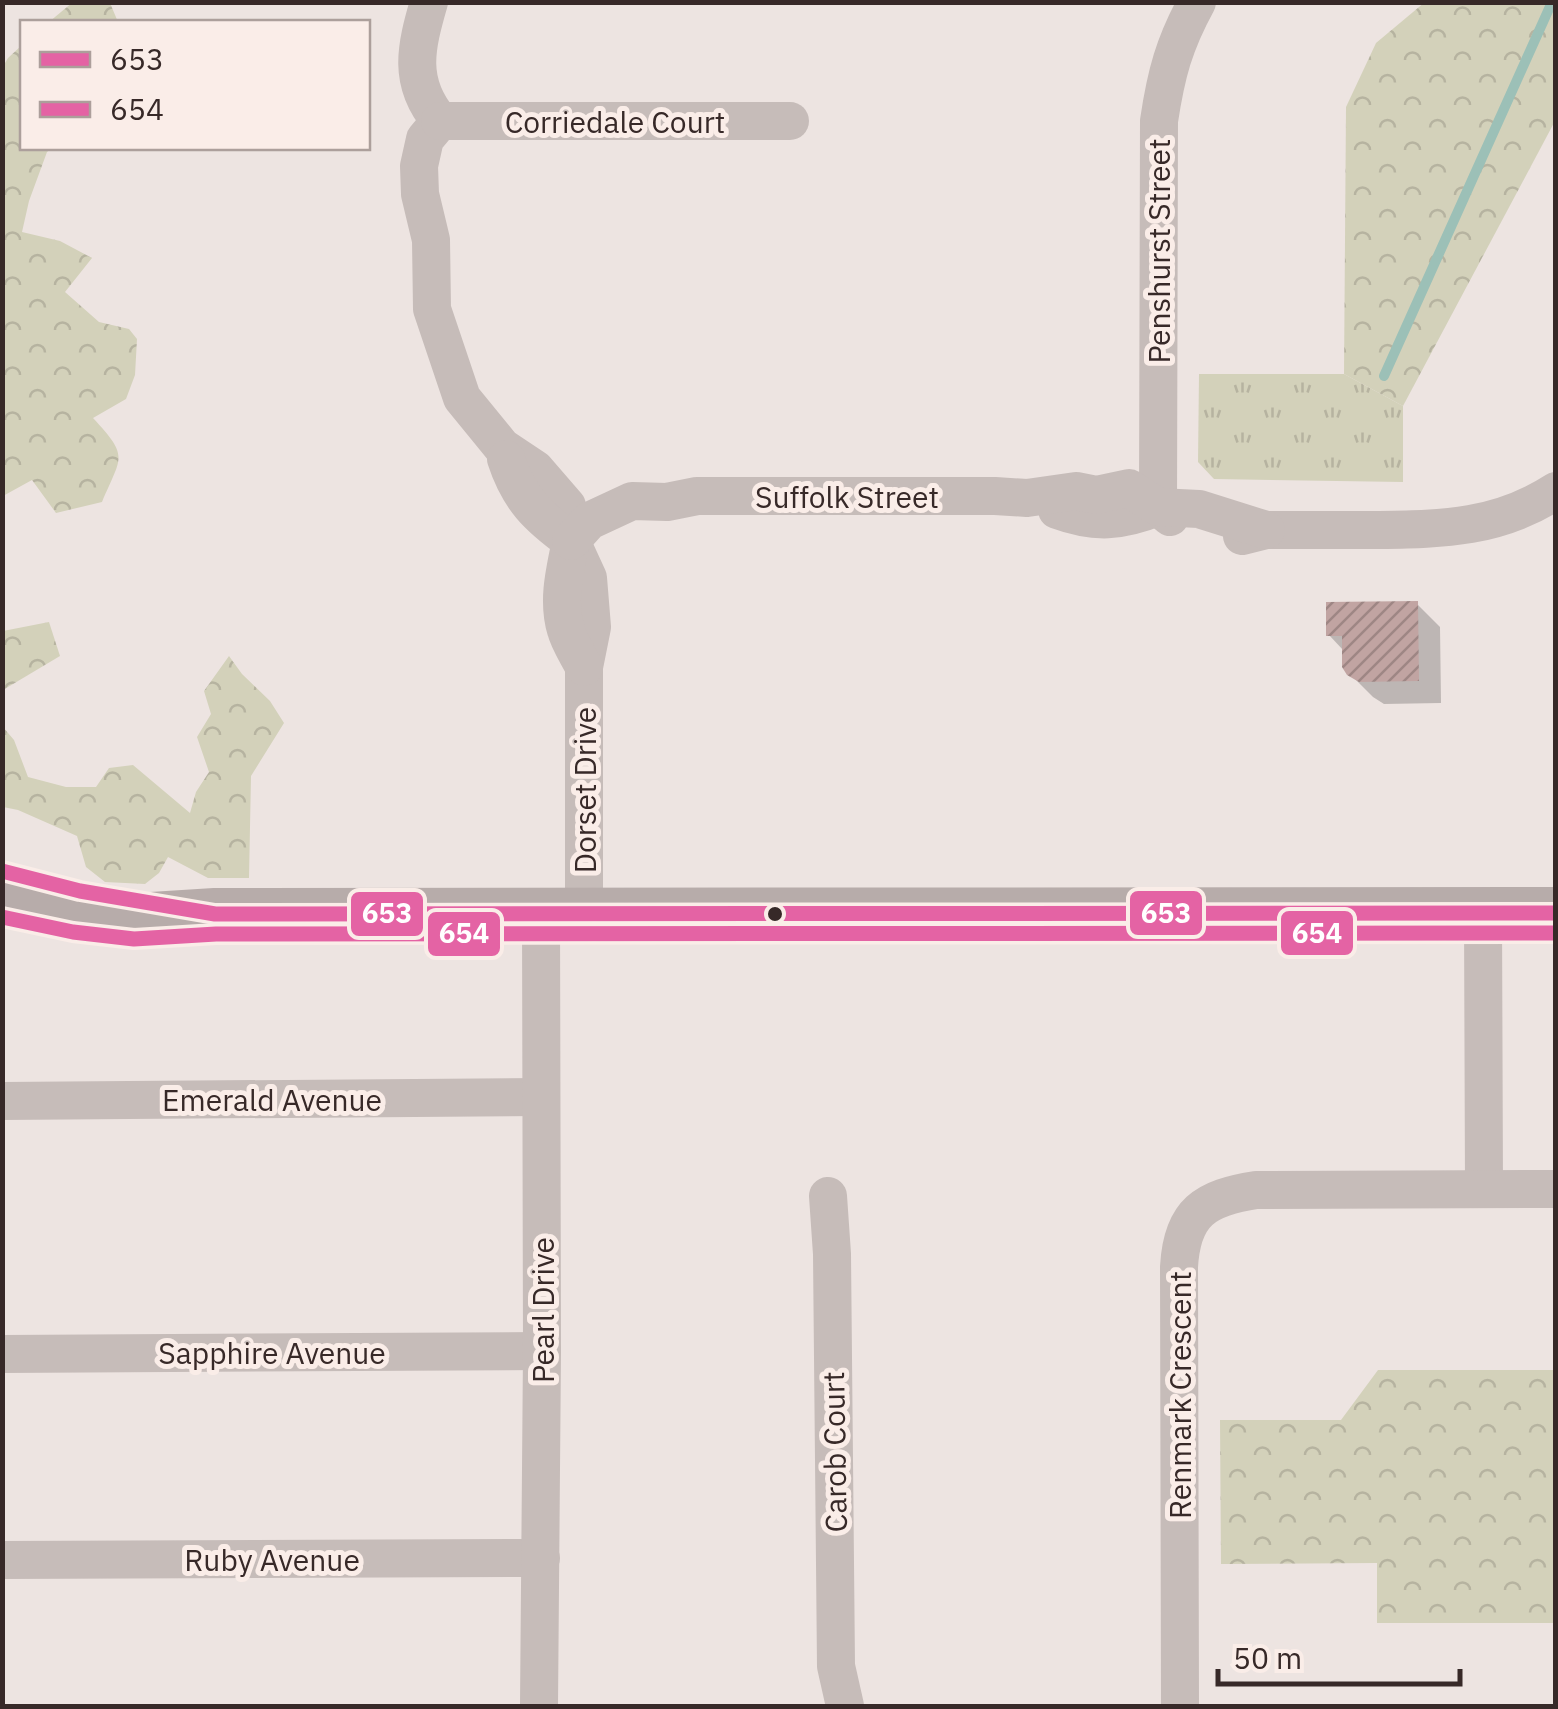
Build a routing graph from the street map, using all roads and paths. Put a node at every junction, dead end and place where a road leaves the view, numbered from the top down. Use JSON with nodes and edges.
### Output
{"nodes":[{"id":1,"x":430,"y":2,"type":"edge"},
{"id":2,"x":1197,"y":2,"type":"edge"},
{"id":3,"x":440,"y":121,"type":"junction"},
{"id":4,"x":790,"y":122,"type":"dead end"},
{"id":5,"x":1556,"y":491,"type":"edge"},
{"id":6,"x":1158,"y":507,"type":"junction"},
{"id":7,"x":571,"y":541,"type":"junction"},
{"id":8,"x":2,"y":871,"type":"edge"},
{"id":9,"x":2,"y":897,"type":"edge"},
{"id":10,"x":1556,"y":913,"type":"edge"},
{"id":11,"x":215,"y":914,"type":"junction"},
{"id":12,"x":563,"y":914,"type":"junction"},
{"id":13,"x":1483,"y":914,"type":"junction"},
{"id":14,"x":541,"y":1098,"type":"junction"},
{"id":15,"x":2,"y":1100,"type":"edge"},
{"id":16,"x":1484,"y":1188,"type":"junction"},
{"id":17,"x":1556,"y":1188,"type":"edge"},
{"id":18,"x":828,"y":1196,"type":"dead end"},
{"id":19,"x":542,"y":1351,"type":"junction"},
{"id":20,"x":2,"y":1354,"type":"edge"},
{"id":21,"x":541,"y":1558,"type":"junction"},
{"id":22,"x":2,"y":1560,"type":"edge"},
{"id":23,"x":538,"y":1706,"type":"edge"},
{"id":24,"x":845,"y":1706,"type":"edge"},
{"id":25,"x":1180,"y":1706,"type":"edge"}],
"edges":[{"from":1,"to":3,"type":"street"},
{"from":2,"to":6,"type":"street","name":"Penshurst Street"},
{"from":3,"to":4,"type":"street","name":"Corriedale Court"},
{"from":3,"to":7,"type":"street"},
{"from":5,"to":6,"type":"street","name":"Suffolk Street"},
{"from":6,"to":7,"type":"street","name":"Suffolk Street"},
{"from":7,"to":12,"type":"street","name":"Dorset Drive"},
{"from":8,"to":11,"type":"main road"},
{"from":9,"to":11,"type":"main road"},
{"from":10,"to":13,"type":"main road"},
{"from":11,"to":12,"type":"main road"},
{"from":12,"to":13,"type":"main road"},
{"from":12,"to":14,"type":"street","name":"Pearl Drive"},
{"from":13,"to":16,"type":"street"},
{"from":14,"to":15,"type":"street","name":"Emerald Avenue"},
{"from":14,"to":19,"type":"street","name":"Pearl Drive"},
{"from":16,"to":17,"type":"street","name":"Renmark Crescent"},
{"from":16,"to":25,"type":"street","name":"Renmark Crescent"},
{"from":18,"to":24,"type":"street","name":"Carob Court"},
{"from":19,"to":20,"type":"street","name":"Sapphire Avenue"},
{"from":19,"to":21,"type":"street","name":"Pearl Drive"},
{"from":21,"to":22,"type":"street","name":"Ruby Avenue"},
{"from":21,"to":23,"type":"street","name":"Pearl Drive"}]}
